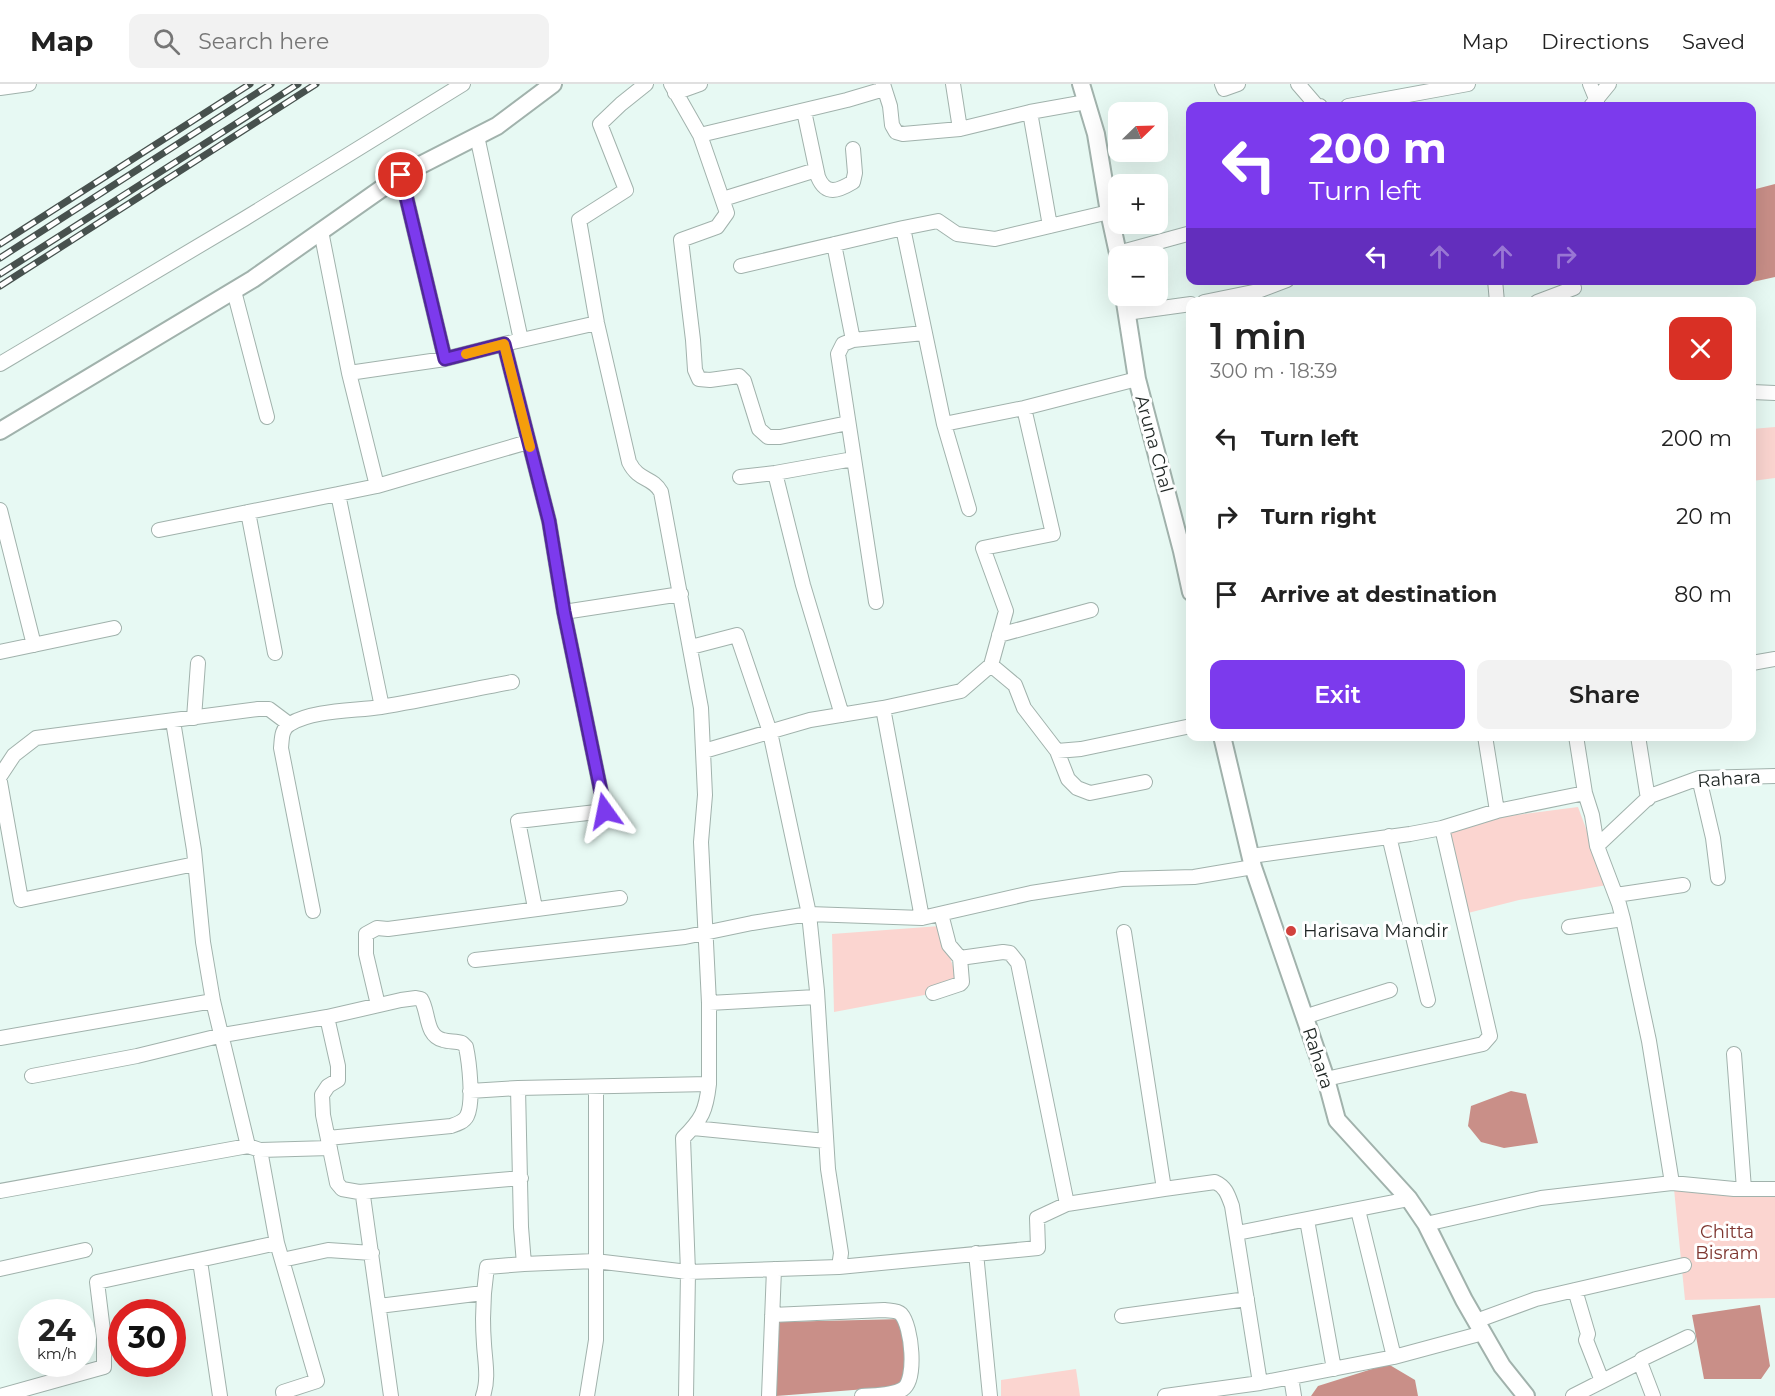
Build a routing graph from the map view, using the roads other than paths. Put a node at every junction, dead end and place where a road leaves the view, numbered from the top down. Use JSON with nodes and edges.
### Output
{"nodes":[{"id":1,"x":29,"y":84,"type":"edge"},
{"id":2,"x":463,"y":84,"type":"edge"},
{"id":3,"x":553,"y":84,"type":"edge"},
{"id":4,"x":646,"y":84,"type":"edge"},
{"id":5,"x":700,"y":84,"type":"edge"},
{"id":6,"x":952,"y":84,"type":"edge"},
{"id":7,"x":1081,"y":84,"type":"edge"},
{"id":8,"x":1222,"y":84,"type":"edge"},
{"id":9,"x":1238,"y":84,"type":"edge"},
{"id":10,"x":1299,"y":84,"type":"edge"},
{"id":11,"x":1468,"y":84,"type":"edge"},
{"id":12,"x":1590,"y":84,"type":"edge"},
{"id":13,"x":1609,"y":84,"type":"edge"},
{"id":14,"x":884,"y":86,"type":"edge"},
{"id":15,"x":0,"y":88,"type":"edge"},
{"id":16,"x":673,"y":88,"type":"edge"},
{"id":17,"x":1086,"y":102,"type":"junction"},
{"id":18,"x":1314,"y":102,"type":"edge"},
{"id":19,"x":1370,"y":102,"type":"edge"},
{"id":20,"x":1594,"y":102,"type":"edge"},
{"id":21,"x":1596,"y":102,"type":"edge"},
{"id":22,"x":804,"y":111,"type":"junction"},
{"id":23,"x":1030,"y":112,"type":"junction"},
{"id":24,"x":960,"y":129,"type":"junction"},
{"id":25,"x":700,"y":135,"type":"junction"},
{"id":26,"x":477,"y":136,"type":"junction"},
{"id":27,"x":853,"y":149,"type":"dead end"},
{"id":28,"x":816,"y":170,"type":"junction"},
{"id":29,"x":401,"y":175,"type":"junction"},
{"id":30,"x":723,"y":199,"type":"junction"},
{"id":31,"x":1108,"y":206,"type":"edge"},
{"id":32,"x":1108,"y":212,"type":"edge"},
{"id":33,"x":1050,"y":226,"type":"junction"},
{"id":34,"x":903,"y":228,"type":"junction"},
{"id":35,"x":321,"y":231,"type":"junction"},
{"id":36,"x":1186,"y":235,"type":"edge"},
{"id":37,"x":834,"y":244,"type":"junction"},
{"id":38,"x":1150,"y":246,"type":"edge"},
{"id":39,"x":741,"y":266,"type":"dead end"},
{"id":40,"x":1279,"y":285,"type":"edge"},
{"id":41,"x":1575,"y":290,"type":"edge"},
{"id":42,"x":234,"y":291,"type":"junction"},
{"id":43,"x":1260,"y":296,"type":"edge"},
{"id":44,"x":1552,"y":297,"type":"edge"},
{"id":45,"x":1186,"y":305,"type":"edge"},
{"id":46,"x":1125,"y":306,"type":"edge"},
{"id":47,"x":1126,"y":314,"type":"junction"},
{"id":48,"x":597,"y":323,"type":"junction"},
{"id":49,"x":924,"y":333,"type":"junction"},
{"id":50,"x":521,"y":340,"type":"junction"},
{"id":51,"x":853,"y":340,"type":"junction"},
{"id":52,"x":504,"y":344,"type":"junction"},
{"id":53,"x":445,"y":359,"type":"junction"},
{"id":54,"x":0,"y":364,"type":"edge"},
{"id":55,"x":349,"y":373,"type":"junction"},
{"id":56,"x":1137,"y":380,"type":"junction"},
{"id":57,"x":1756,"y":392,"type":"edge"},
{"id":58,"x":1775,"y":393,"type":"edge"},
{"id":59,"x":1024,"y":408,"type":"junction"},
{"id":60,"x":267,"y":417,"type":"dead end"},
{"id":61,"x":848,"y":423,"type":"junction"},
{"id":62,"x":944,"y":424,"type":"junction"},
{"id":63,"x":0,"y":431,"type":"edge"},
{"id":64,"x":528,"y":442,"type":"junction"},
{"id":65,"x":854,"y":459,"type":"junction"},
{"id":66,"x":775,"y":473,"type":"junction"},
{"id":67,"x":740,"y":477,"type":"dead end"},
{"id":68,"x":377,"y":486,"type":"junction"},
{"id":69,"x":338,"y":494,"type":"junction"},
{"id":70,"x":969,"y":509,"type":"dead end"},
{"id":71,"x":0,"y":510,"type":"edge"},
{"id":72,"x":248,"y":512,"type":"junction"},
{"id":73,"x":159,"y":530,"type":"dead end"},
{"id":74,"x":1186,"y":546,"type":"edge"},
{"id":75,"x":681,"y":594,"type":"junction"},
{"id":76,"x":876,"y":602,"type":"dead end"},
{"id":77,"x":1091,"y":610,"type":"dead end"},
{"id":78,"x":564,"y":612,"type":"junction"},
{"id":79,"x":114,"y":628,"type":"dead end"},
{"id":80,"x":999,"y":635,"type":"junction"},
{"id":81,"x":34,"y":645,"type":"junction"},
{"id":82,"x":691,"y":647,"type":"junction"},
{"id":83,"x":0,"y":652,"type":"edge"},
{"id":84,"x":275,"y":653,"type":"dead end"},
{"id":85,"x":1775,"y":659,"type":"edge"},
{"id":86,"x":1756,"y":662,"type":"edge"},
{"id":87,"x":198,"y":663,"type":"dead end"},
{"id":88,"x":992,"y":665,"type":"junction"},
{"id":89,"x":512,"y":682,"type":"dead end"},
{"id":90,"x":382,"y":707,"type":"junction"},
{"id":91,"x":883,"y":708,"type":"junction"},
{"id":92,"x":842,"y":715,"type":"junction"},
{"id":93,"x":194,"y":718,"type":"junction"},
{"id":94,"x":173,"y":721,"type":"junction"},
{"id":95,"x":289,"y":724,"type":"junction"},
{"id":96,"x":1186,"y":727,"type":"edge"},
{"id":97,"x":770,"y":732,"type":"junction"},
{"id":98,"x":1223,"y":741,"type":"edge"},
{"id":99,"x":1486,"y":741,"type":"edge"},
{"id":100,"x":1577,"y":741,"type":"edge"},
{"id":101,"x":1639,"y":741,"type":"edge"},
{"id":102,"x":704,"y":751,"type":"junction"},
{"id":103,"x":1057,"y":751,"type":"junction"},
{"id":104,"x":0,"y":776,"type":"edge"},
{"id":105,"x":1775,"y":776,"type":"edge"},
{"id":106,"x":1699,"y":778,"type":"junction"},
{"id":107,"x":1146,"y":782,"type":"dead end"},
{"id":108,"x":0,"y":783,"type":"edge"},
{"id":109,"x":1585,"y":793,"type":"junction"},
{"id":110,"x":1648,"y":798,"type":"junction"},
{"id":111,"x":1497,"y":812,"type":"junction"},
{"id":112,"x":1442,"y":828,"type":"junction"},
{"id":113,"x":1389,"y":836,"type":"junction"},
{"id":114,"x":1597,"y":846,"type":"junction"},
{"id":115,"x":1252,"y":861,"type":"junction"},
{"id":116,"x":195,"y":864,"type":"junction"},
{"id":117,"x":1718,"y":878,"type":"dead end"},
{"id":118,"x":1683,"y":885,"type":"dead end"},
{"id":119,"x":1616,"y":896,"type":"junction"},
{"id":120,"x":620,"y":898,"type":"dead end"},
{"id":121,"x":535,"y":908,"type":"junction"},
{"id":122,"x":313,"y":910,"type":"dead end"},
{"id":123,"x":809,"y":914,"type":"junction"},
{"id":124,"x":942,"y":914,"type":"junction"},
{"id":125,"x":921,"y":918,"type":"junction"},
{"id":126,"x":1623,"y":919,"type":"junction"},
{"id":127,"x":1569,"y":927,"type":"dead end"},
{"id":128,"x":1124,"y":932,"type":"dead end"},
{"id":129,"x":704,"y":933,"type":"junction"},
{"id":130,"x":960,"y":958,"type":"junction"},
{"id":131,"x":475,"y":960,"type":"dead end"},
{"id":132,"x":1390,"y":990,"type":"dead end"},
{"id":133,"x":933,"y":993,"type":"dead end"},
{"id":134,"x":816,"y":997,"type":"junction"},
{"id":135,"x":1428,"y":1000,"type":"dead end"},
{"id":136,"x":213,"y":1001,"type":"junction"},
{"id":137,"x":709,"y":1004,"type":"junction"},
{"id":138,"x":378,"y":1005,"type":"junction"},
{"id":139,"x":327,"y":1017,"type":"junction"},
{"id":140,"x":1305,"y":1017,"type":"junction"},
{"id":141,"x":223,"y":1035,"type":"junction"},
{"id":142,"x":0,"y":1038,"type":"edge"},
{"id":143,"x":1734,"y":1054,"type":"dead end"},
{"id":144,"x":32,"y":1076,"type":"dead end"},
{"id":145,"x":1326,"y":1079,"type":"junction"},
{"id":146,"x":709,"y":1084,"type":"junction"},
{"id":147,"x":596,"y":1087,"type":"junction"},
{"id":148,"x":518,"y":1088,"type":"junction"},
{"id":149,"x":470,"y":1091,"type":"junction"},
{"id":150,"x":693,"y":1128,"type":"junction"},
{"id":151,"x":826,"y":1141,"type":"junction"},
{"id":152,"x":329,"y":1143,"type":"junction"},
{"id":153,"x":254,"y":1148,"type":"junction"},
{"id":154,"x":521,"y":1178,"type":"junction"},
{"id":155,"x":1672,"y":1183,"type":"junction"},
{"id":156,"x":1164,"y":1189,"type":"junction"},
{"id":157,"x":1744,"y":1189,"type":"junction"},
{"id":158,"x":1775,"y":1189,"type":"edge"},
{"id":159,"x":0,"y":1191,"type":"edge"},
{"id":160,"x":359,"y":1191,"type":"junction"},
{"id":161,"x":1410,"y":1199,"type":"junction"},
{"id":162,"x":1066,"y":1204,"type":"junction"},
{"id":163,"x":1358,"y":1210,"type":"junction"},
{"id":164,"x":1307,"y":1220,"type":"junction"},
{"id":165,"x":1426,"y":1224,"type":"junction"},
{"id":166,"x":1237,"y":1233,"type":"junction"},
{"id":167,"x":277,"y":1243,"type":"junction"},
{"id":168,"x":85,"y":1250,"type":"dead end"},
{"id":169,"x":372,"y":1253,"type":"junction"},
{"id":170,"x":976,"y":1253,"type":"junction"},
{"id":171,"x":282,"y":1260,"type":"junction"},
{"id":172,"x":200,"y":1261,"type":"junction"},
{"id":173,"x":595,"y":1261,"type":"junction"},
{"id":174,"x":524,"y":1264,"type":"junction"},
{"id":175,"x":1684,"y":1265,"type":"dead end"},
{"id":176,"x":839,"y":1267,"type":"junction"},
{"id":177,"x":0,"y":1269,"type":"edge"},
{"id":178,"x":774,"y":1269,"type":"junction"},
{"id":179,"x":688,"y":1272,"type":"junction"},
{"id":180,"x":1575,"y":1290,"type":"junction"},
{"id":181,"x":483,"y":1293,"type":"junction"},
{"id":182,"x":1247,"y":1299,"type":"junction"},
{"id":183,"x":379,"y":1306,"type":"junction"},
{"id":184,"x":772,"y":1315,"type":"junction"},
{"id":185,"x":1122,"y":1316,"type":"dead end"},
{"id":186,"x":1479,"y":1327,"type":"junction"},
{"id":187,"x":1688,"y":1337,"type":"dead end"},
{"id":188,"x":1394,"y":1358,"type":"junction"},
{"id":189,"x":1640,"y":1362,"type":"junction"},
{"id":190,"x":1334,"y":1369,"type":"junction"},
{"id":191,"x":1291,"y":1377,"type":"junction"},
{"id":192,"x":1602,"y":1382,"type":"junction"},
{"id":193,"x":1260,"y":1383,"type":"junction"},
{"id":194,"x":1204,"y":1393,"type":"edge"},
{"id":195,"x":0,"y":1396,"type":"edge"},
{"id":196,"x":220,"y":1396,"type":"edge"},
{"id":197,"x":284,"y":1396,"type":"edge"},
{"id":198,"x":391,"y":1396,"type":"edge"},
{"id":199,"x":483,"y":1396,"type":"edge"},
{"id":200,"x":587,"y":1396,"type":"edge"},
{"id":201,"x":687,"y":1396,"type":"edge"},
{"id":202,"x":769,"y":1396,"type":"edge"},
{"id":203,"x":862,"y":1396,"type":"edge"},
{"id":204,"x":990,"y":1396,"type":"edge"},
{"id":205,"x":1165,"y":1396,"type":"edge"},
{"id":206,"x":1294,"y":1396,"type":"edge"},
{"id":207,"x":1526,"y":1396,"type":"edge"},
{"id":208,"x":1573,"y":1396,"type":"edge"},
{"id":209,"x":1653,"y":1396,"type":"edge"}],
"edges":[{"from":1,"to":15,"type":"street"},
{"from":2,"to":54,"type":"street"},
{"from":3,"to":26,"type":"street"},
{"from":4,"to":48,"type":"street"},
{"from":5,"to":16,"type":"street"},
{"from":6,"to":24,"type":"street"},
{"from":7,"to":17,"type":"street"},
{"from":8,"to":9,"type":"street"},
{"from":10,"to":18,"type":"street"},
{"from":11,"to":19,"type":"street"},
{"from":12,"to":20,"type":"street"},
{"from":13,"to":21,"type":"street"},
{"from":14,"to":22,"type":"street"},
{"from":14,"to":24,"type":"street"},
{"from":16,"to":25,"type":"street"},
{"from":17,"to":23,"type":"street"},
{"from":17,"to":31,"type":"street"},
{"from":22,"to":25,"type":"street"},
{"from":22,"to":28,"type":"street"},
{"from":23,"to":24,"type":"street"},
{"from":23,"to":33,"type":"street"},
{"from":25,"to":30,"type":"street"},
{"from":26,"to":29,"type":"street"},
{"from":26,"to":50,"type":"street"},
{"from":27,"to":28,"type":"street"},
{"from":28,"to":30,"type":"street"},
{"from":29,"to":35,"type":"street"},
{"from":29,"to":53,"type":"street"},
{"from":30,"to":61,"type":"street"},
{"from":32,"to":33,"type":"street"},
{"from":33,"to":34,"type":"street"},
{"from":34,"to":37,"type":"street"},
{"from":34,"to":49,"type":"street"},
{"from":35,"to":42,"type":"street"},
{"from":35,"to":55,"type":"street"},
{"from":36,"to":38,"type":"street"},
{"from":37,"to":39,"type":"street"},
{"from":37,"to":51,"type":"street"},
{"from":40,"to":43,"type":"street"},
{"from":41,"to":44,"type":"street"},
{"from":42,"to":60,"type":"street"},
{"from":42,"to":63,"type":"street"},
{"from":45,"to":47,"type":"street"},
{"from":46,"to":47,"type":"street","name":"Aruna Chal"},
{"from":47,"to":56,"type":"street","name":"Aruna Chal"},
{"from":48,"to":50,"type":"street"},
{"from":48,"to":75,"type":"street"},
{"from":49,"to":51,"type":"street"},
{"from":49,"to":62,"type":"street"},
{"from":50,"to":52,"type":"street"},
{"from":51,"to":61,"type":"street"},
{"from":52,"to":53,"type":"street"},
{"from":52,"to":64,"type":"street"},
{"from":53,"to":55,"type":"street"},
{"from":55,"to":68,"type":"street"},
{"from":56,"to":59,"type":"street"},
{"from":56,"to":74,"type":"street","name":"Aruna Chal"},
{"from":57,"to":58,"type":"street"},
{"from":59,"to":62,"type":"street"},
{"from":59,"to":80,"type":"street"},
{"from":61,"to":65,"type":"street"},
{"from":62,"to":70,"type":"street"},
{"from":64,"to":68,"type":"street"},
{"from":64,"to":78,"type":"street"},
{"from":65,"to":66,"type":"street"},
{"from":65,"to":76,"type":"street"},
{"from":66,"to":67,"type":"street"},
{"from":66,"to":92,"type":"street"},
{"from":68,"to":69,"type":"street"},
{"from":69,"to":72,"type":"street"},
{"from":69,"to":90,"type":"street"},
{"from":71,"to":81,"type":"street"},
{"from":72,"to":73,"type":"street"},
{"from":72,"to":84,"type":"street"},
{"from":75,"to":78,"type":"street"},
{"from":75,"to":82,"type":"street"},
{"from":77,"to":80,"type":"street"},
{"from":78,"to":121,"type":"street"},
{"from":79,"to":81,"type":"street"},
{"from":80,"to":88,"type":"street"},
{"from":81,"to":83,"type":"street"},
{"from":82,"to":97,"type":"street"},
{"from":82,"to":102,"type":"street"},
{"from":85,"to":86,"type":"street"},
{"from":87,"to":93,"type":"street"},
{"from":88,"to":91,"type":"street"},
{"from":88,"to":103,"type":"street"},
{"from":89,"to":90,"type":"street"},
{"from":90,"to":95,"type":"street"},
{"from":91,"to":92,"type":"street"},
{"from":91,"to":125,"type":"street"},
{"from":92,"to":97,"type":"street"},
{"from":93,"to":94,"type":"street"},
{"from":93,"to":95,"type":"street"},
{"from":94,"to":104,"type":"street"},
{"from":94,"to":116,"type":"street"},
{"from":95,"to":122,"type":"street"},
{"from":96,"to":103,"type":"street"},
{"from":97,"to":102,"type":"street"},
{"from":97,"to":123,"type":"street"},
{"from":98,"to":115,"type":"street"},
{"from":99,"to":111,"type":"street"},
{"from":100,"to":109,"type":"street"},
{"from":101,"to":110,"type":"street"},
{"from":102,"to":129,"type":"street"},
{"from":103,"to":107,"type":"street"},
{"from":105,"to":106,"type":"street","name":"Rahara"},
{"from":106,"to":110,"type":"street","name":"Rahara"},
{"from":106,"to":117,"type":"street"},
{"from":108,"to":116,"type":"street"},
{"from":109,"to":111,"type":"street"},
{"from":109,"to":114,"type":"street"},
{"from":110,"to":114,"type":"street","name":"Rahara"},
{"from":111,"to":112,"type":"street"},
{"from":112,"to":113,"type":"street"},
{"from":112,"to":145,"type":"street"},
{"from":113,"to":115,"type":"street"},
{"from":113,"to":135,"type":"street"},
{"from":114,"to":119,"type":"street"},
{"from":115,"to":124,"type":"street"},
{"from":115,"to":140,"type":"street","name":"Rahara"},
{"from":116,"to":136,"type":"street"},
{"from":118,"to":119,"type":"street"},
{"from":119,"to":126,"type":"street"},
{"from":120,"to":121,"type":"street"},
{"from":121,"to":138,"type":"street"},
{"from":123,"to":125,"type":"street"},
{"from":123,"to":129,"type":"street"},
{"from":123,"to":134,"type":"street"},
{"from":124,"to":125,"type":"street"},
{"from":124,"to":130,"type":"street"},
{"from":126,"to":127,"type":"street"},
{"from":126,"to":155,"type":"street"},
{"from":128,"to":156,"type":"street"},
{"from":129,"to":131,"type":"street"},
{"from":129,"to":137,"type":"street"},
{"from":130,"to":133,"type":"street"},
{"from":130,"to":162,"type":"street"},
{"from":132,"to":140,"type":"street"},
{"from":134,"to":137,"type":"street"},
{"from":134,"to":151,"type":"street"},
{"from":136,"to":141,"type":"street"},
{"from":136,"to":142,"type":"street"},
{"from":137,"to":146,"type":"street"},
{"from":138,"to":139,"type":"street"},
{"from":138,"to":149,"type":"street"},
{"from":139,"to":141,"type":"street"},
{"from":139,"to":152,"type":"street"},
{"from":140,"to":145,"type":"street","name":"Rahara"},
{"from":141,"to":144,"type":"street"},
{"from":141,"to":153,"type":"street"},
{"from":143,"to":157,"type":"street"},
{"from":145,"to":161,"type":"street","name":"Rahara"},
{"from":146,"to":147,"type":"street"},
{"from":146,"to":150,"type":"street"},
{"from":147,"to":148,"type":"street"},
{"from":147,"to":173,"type":"street"},
{"from":148,"to":149,"type":"street"},
{"from":148,"to":154,"type":"street"},
{"from":149,"to":152,"type":"street"},
{"from":150,"to":151,"type":"street"},
{"from":150,"to":179,"type":"street"},
{"from":151,"to":176,"type":"street"},
{"from":152,"to":153,"type":"street"},
{"from":152,"to":160,"type":"street"},
{"from":153,"to":159,"type":"street"},
{"from":153,"to":167,"type":"street"},
{"from":154,"to":160,"type":"street"},
{"from":154,"to":174,"type":"street"},
{"from":155,"to":157,"type":"street"},
{"from":155,"to":165,"type":"street"},
{"from":156,"to":162,"type":"street"},
{"from":156,"to":166,"type":"street"},
{"from":157,"to":158,"type":"street"},
{"from":160,"to":169,"type":"street"},
{"from":161,"to":163,"type":"street"},
{"from":161,"to":165,"type":"street","name":"Rahara"},
{"from":162,"to":170,"type":"street"},
{"from":163,"to":164,"type":"street"},
{"from":163,"to":188,"type":"street"},
{"from":164,"to":166,"type":"street"},
{"from":164,"to":190,"type":"street"},
{"from":165,"to":186,"type":"street","name":"Rahara"},
{"from":166,"to":182,"type":"street"},
{"from":167,"to":171,"type":"street"},
{"from":167,"to":172,"type":"street"},
{"from":168,"to":177,"type":"street"},
{"from":169,"to":171,"type":"street"},
{"from":169,"to":183,"type":"street"},
{"from":170,"to":176,"type":"street"},
{"from":170,"to":204,"type":"street"},
{"from":171,"to":197,"type":"street"},
{"from":172,"to":195,"type":"street"},
{"from":172,"to":196,"type":"street"},
{"from":173,"to":174,"type":"street"},
{"from":173,"to":179,"type":"street"},
{"from":173,"to":200,"type":"street"},
{"from":174,"to":181,"type":"street"},
{"from":175,"to":180,"type":"street"},
{"from":176,"to":178,"type":"street"},
{"from":178,"to":179,"type":"street"},
{"from":178,"to":184,"type":"street"},
{"from":179,"to":201,"type":"street"},
{"from":180,"to":186,"type":"street"},
{"from":180,"to":192,"type":"street"},
{"from":181,"to":183,"type":"street"},
{"from":181,"to":199,"type":"street"},
{"from":182,"to":185,"type":"street"},
{"from":182,"to":193,"type":"street"},
{"from":183,"to":198,"type":"street"},
{"from":184,"to":202,"type":"street"},
{"from":184,"to":203,"type":"street"},
{"from":186,"to":188,"type":"street"},
{"from":186,"to":207,"type":"street","name":"Rahara"},
{"from":187,"to":189,"type":"street"},
{"from":188,"to":190,"type":"street"},
{"from":189,"to":192,"type":"street"},
{"from":189,"to":209,"type":"street"},
{"from":190,"to":191,"type":"street"},
{"from":191,"to":193,"type":"street"},
{"from":191,"to":206,"type":"street"},
{"from":192,"to":208,"type":"street"},
{"from":193,"to":194,"type":"street"},
{"from":194,"to":205,"type":"street"}]}
